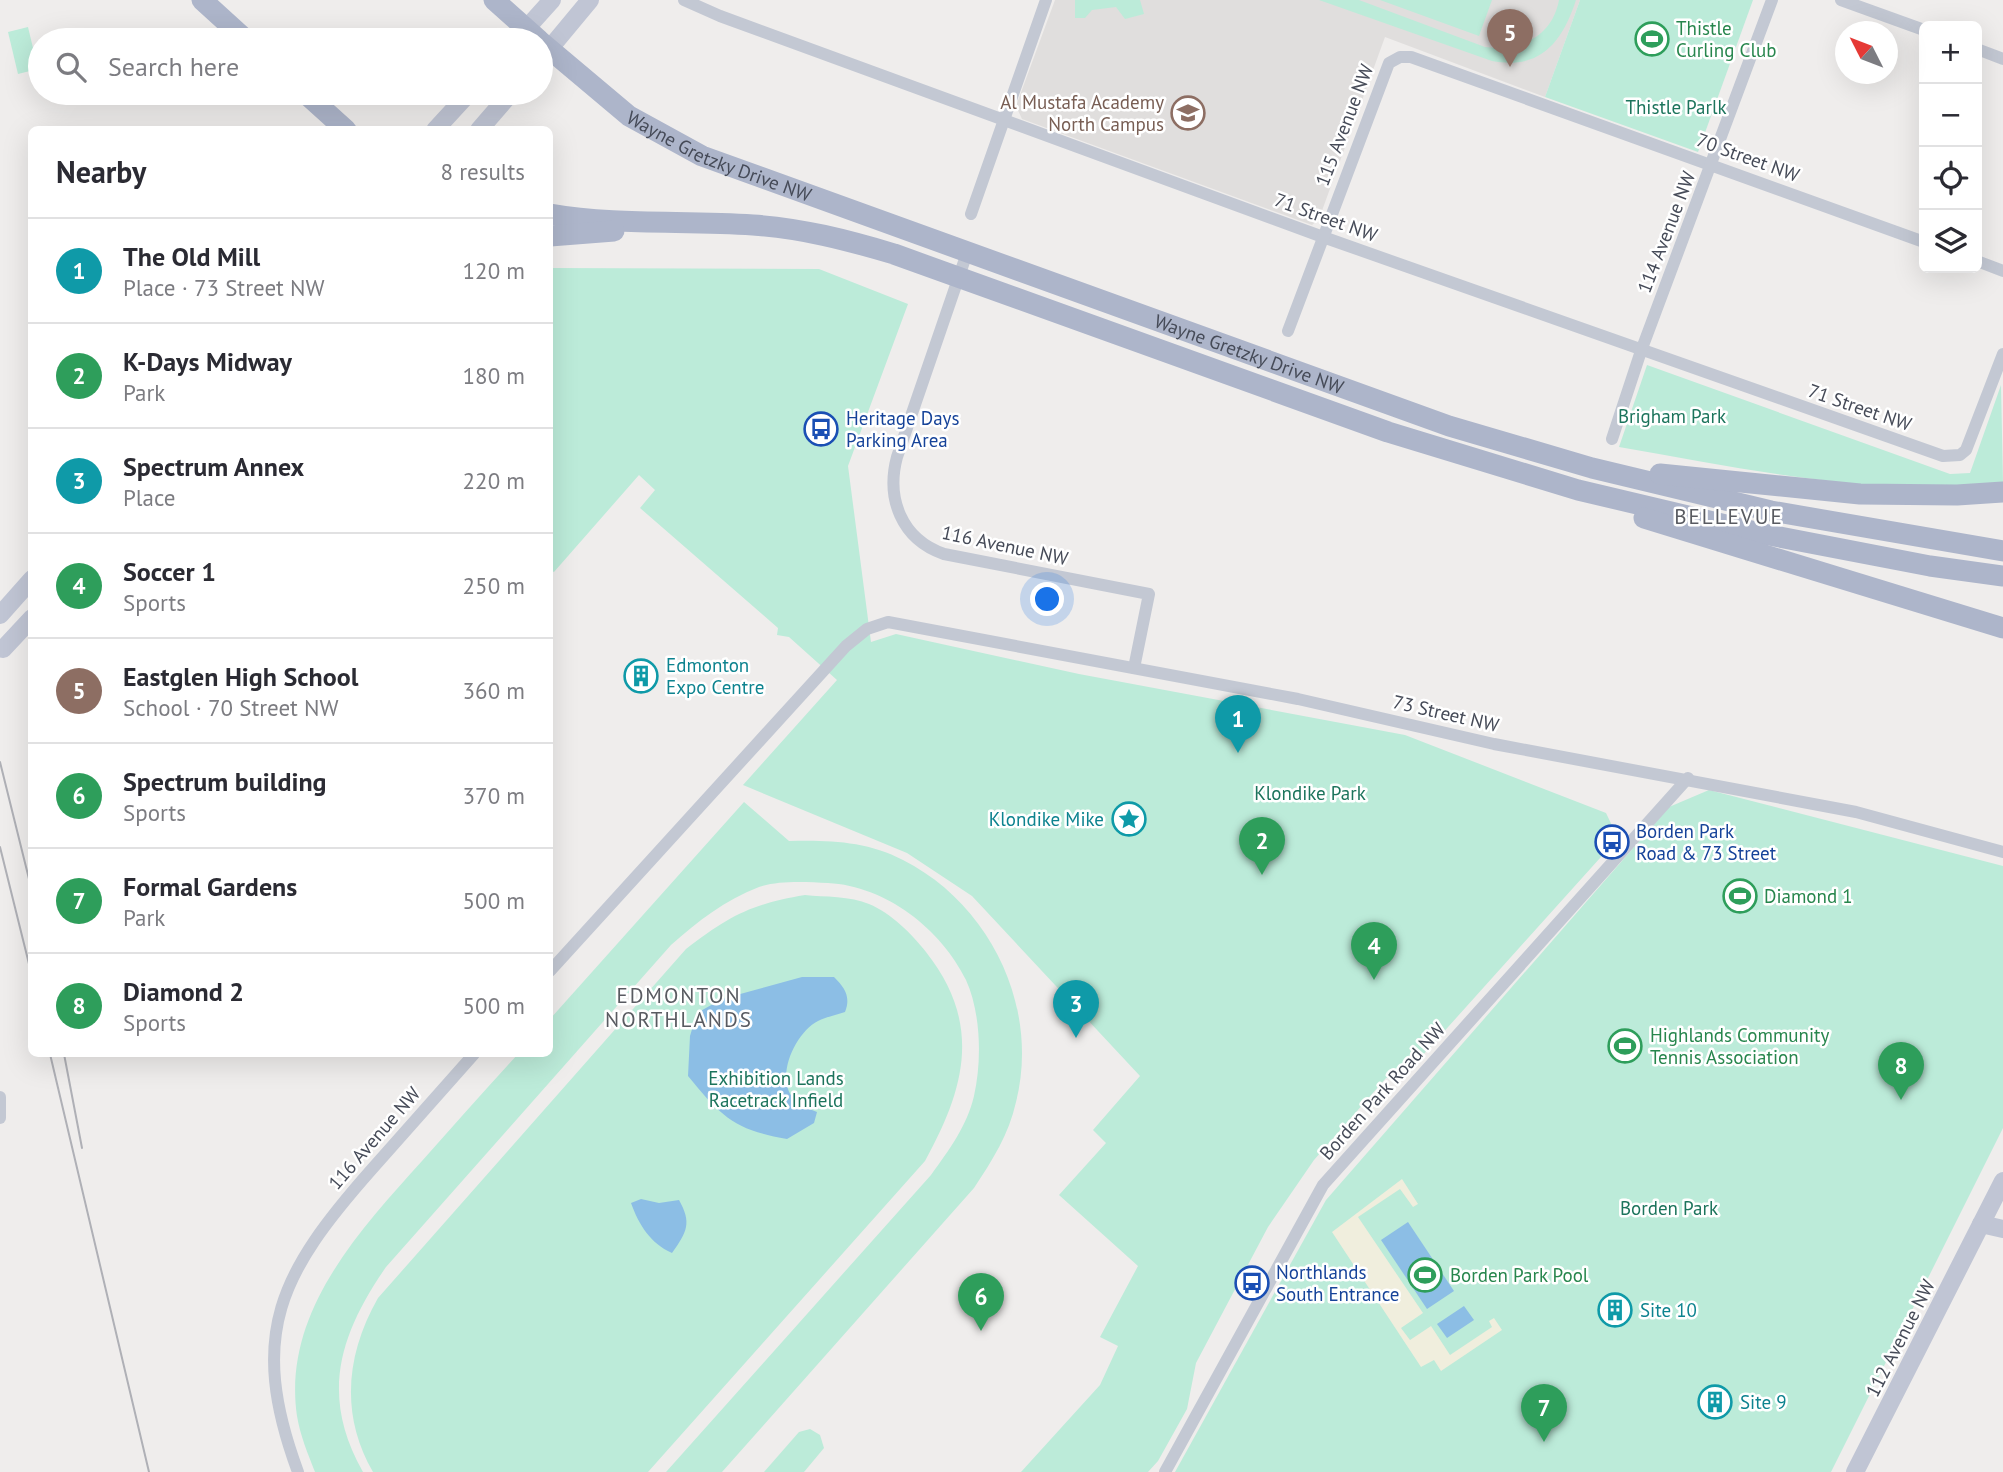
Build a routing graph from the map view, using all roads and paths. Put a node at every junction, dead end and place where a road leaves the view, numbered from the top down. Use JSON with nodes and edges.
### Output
{"nodes":[{"id":1,"x":202,"y":0,"type":"edge"},
{"id":2,"x":494,"y":0,"type":"edge"},
{"id":3,"x":552,"y":0,"type":"edge"},
{"id":4,"x":590,"y":0,"type":"edge"},
{"id":5,"x":684,"y":0,"type":"edge"},
{"id":6,"x":1046,"y":0,"type":"edge"},
{"id":7,"x":1772,"y":0,"type":"edge"},
{"id":8,"x":1840,"y":0,"type":"edge"},
{"id":9,"x":233,"y":28,"type":"edge"},
{"id":10,"x":521,"y":28,"type":"edge"},
{"id":11,"x":541,"y":28,"type":"edge"},
{"id":12,"x":1919,"y":28,"type":"edge"},
{"id":13,"x":553,"y":29,"type":"edge"},
{"id":14,"x":1982,"y":51,"type":"edge"},
{"id":15,"x":553,"y":57,"type":"edge"},
{"id":16,"x":1399,"y":57,"type":"joint"},
{"id":17,"x":2003,"y":59,"type":"edge"},
{"id":18,"x":318,"y":105,"type":"edge"},
{"id":19,"x":458,"y":105,"type":"edge"},
{"id":20,"x":501,"y":105,"type":"edge"},
{"id":21,"x":1002,"y":120,"type":"junction"},
{"id":22,"x":342,"y":126,"type":"edge"},
{"id":23,"x":439,"y":126,"type":"edge"},
{"id":24,"x":483,"y":126,"type":"edge"},
{"id":25,"x":1712,"y":164,"type":"junction"},
{"id":26,"x":553,"y":214,"type":"edge"},
{"id":27,"x":971,"y":214,"type":"dead end"},
{"id":28,"x":689,"y":224,"type":"junction"},
{"id":29,"x":553,"y":236,"type":"edge"},
{"id":30,"x":1322,"y":237,"type":"junction"},
{"id":31,"x":1919,"y":240,"type":"edge"},
{"id":32,"x":967,"y":253,"type":"junction"},
{"id":33,"x":1982,"y":263,"type":"edge"},
{"id":34,"x":2003,"y":271,"type":"edge"},
{"id":35,"x":958,"y":277,"type":"junction"},
{"id":36,"x":1288,"y":331,"type":"dead end"},
{"id":37,"x":1641,"y":351,"type":"junction"},
{"id":38,"x":2003,"y":354,"type":"edge"},
{"id":39,"x":1612,"y":439,"type":"dead end"},
{"id":40,"x":1592,"y":468,"type":"junction"},
{"id":41,"x":1578,"y":489,"type":"junction"},
{"id":42,"x":2003,"y":492,"type":"edge"},
{"id":43,"x":2003,"y":551,"type":"edge"},
{"id":44,"x":2003,"y":576,"type":"edge"},
{"id":45,"x":28,"y":584,"type":"edge"},
{"id":46,"x":0,"y":615,"type":"edge"},
{"id":47,"x":28,"y":622,"type":"edge"},
{"id":48,"x":2003,"y":628,"type":"edge"},
{"id":49,"x":3,"y":649,"type":"dead end"},
{"id":50,"x":1134,"y":668,"type":"junction"},
{"id":51,"x":1688,"y":778,"type":"junction"},
{"id":52,"x":2003,"y":852,"type":"edge"},
{"id":53,"x":553,"y":968,"type":"edge"},
{"id":54,"x":471,"y":1057,"type":"edge"},
{"id":55,"x":1,"y":1100,"type":"edge"},
{"id":56,"x":0,"y":1118,"type":"edge"},
{"id":57,"x":2003,"y":1172,"type":"edge"},
{"id":58,"x":2003,"y":1181,"type":"edge"},
{"id":59,"x":1981,"y":1224,"type":"junction"},
{"id":60,"x":2003,"y":1229,"type":"edge"},
{"id":61,"x":298,"y":1472,"type":"edge"},
{"id":62,"x":1165,"y":1472,"type":"edge"},
{"id":63,"x":1856,"y":1472,"type":"edge"}],
"edges":[{"from":1,"to":9,"type":"main road"},
{"from":2,"to":10,"type":"main road","name":"Wayne Gretzky Drive NW"},
{"from":3,"to":11,"type":"main road"},
{"from":4,"to":13,"type":"main road"},
{"from":5,"to":21,"type":"street","name":"71 Street NW"},
{"from":6,"to":21,"type":"street"},
{"from":7,"to":25,"type":"street","name":"114 Avenue NW"},
{"from":8,"to":12,"type":"street"},
{"from":14,"to":17,"type":"street"},
{"from":15,"to":32,"type":"main road","name":"Wayne Gretzky Drive NW"},
{"from":16,"to":25,"type":"street","name":"70 Street NW"},
{"from":16,"to":30,"type":"street","name":"115 Avenue NW"},
{"from":18,"to":22,"type":"main road"},
{"from":19,"to":23,"type":"main road"},
{"from":20,"to":24,"type":"main road"},
{"from":21,"to":27,"type":"street"},
{"from":21,"to":30,"type":"street","name":"71 Street NW"},
{"from":25,"to":31,"type":"street","name":"70 Street NW"},
{"from":25,"to":37,"type":"street","name":"114 Avenue NW"},
{"from":26,"to":28,"type":"main road","name":"Wayne Gretzky Drive NW"},
{"from":28,"to":29,"type":"main road"},
{"from":28,"to":35,"type":"main road","name":"Wayne Gretzky Drive NW"},
{"from":30,"to":36,"type":"street","name":"115 Avenue NW"},
{"from":30,"to":37,"type":"street","name":"71 Street NW"},
{"from":32,"to":35,"type":"street","name":"116 Avenue NW"},
{"from":32,"to":40,"type":"main road","name":"Wayne Gretzky Drive NW"},
{"from":33,"to":34,"type":"street"},
{"from":35,"to":41,"type":"main road","name":"Wayne Gretzky Drive NW"},
{"from":35,"to":50,"type":"street","name":"116 Avenue NW"},
{"from":37,"to":38,"type":"street","name":"71 Street NW"},
{"from":37,"to":39,"type":"street","name":"114 Avenue NW"},
{"from":40,"to":42,"type":"main road"},
{"from":40,"to":43,"type":"main road","name":"Wayne Gretzky Drive NW"},
{"from":41,"to":44,"type":"main road","name":"Wayne Gretzky Drive NW"},
{"from":41,"to":48,"type":"main road"},
{"from":45,"to":46,"type":"main road"},
{"from":47,"to":49,"type":"main road"},
{"from":50,"to":51,"type":"street","name":"73 Street NW"},
{"from":50,"to":53,"type":"street","name":"73 Street NW"},
{"from":51,"to":52,"type":"street","name":"73 Street NW"},
{"from":51,"to":62,"type":"street","name":"Borden Park Road NW"},
{"from":54,"to":61,"type":"street","name":"116 Avenue NW"},
{"from":55,"to":56,"type":"street"},
{"from":57,"to":59,"type":"main road","name":"112 Avenue NW"},
{"from":58,"to":59,"type":"main road","name":"112 Avenue NW"},
{"from":59,"to":60,"type":"main road"},
{"from":59,"to":63,"type":"main road","name":"112 Avenue NW"}]}
